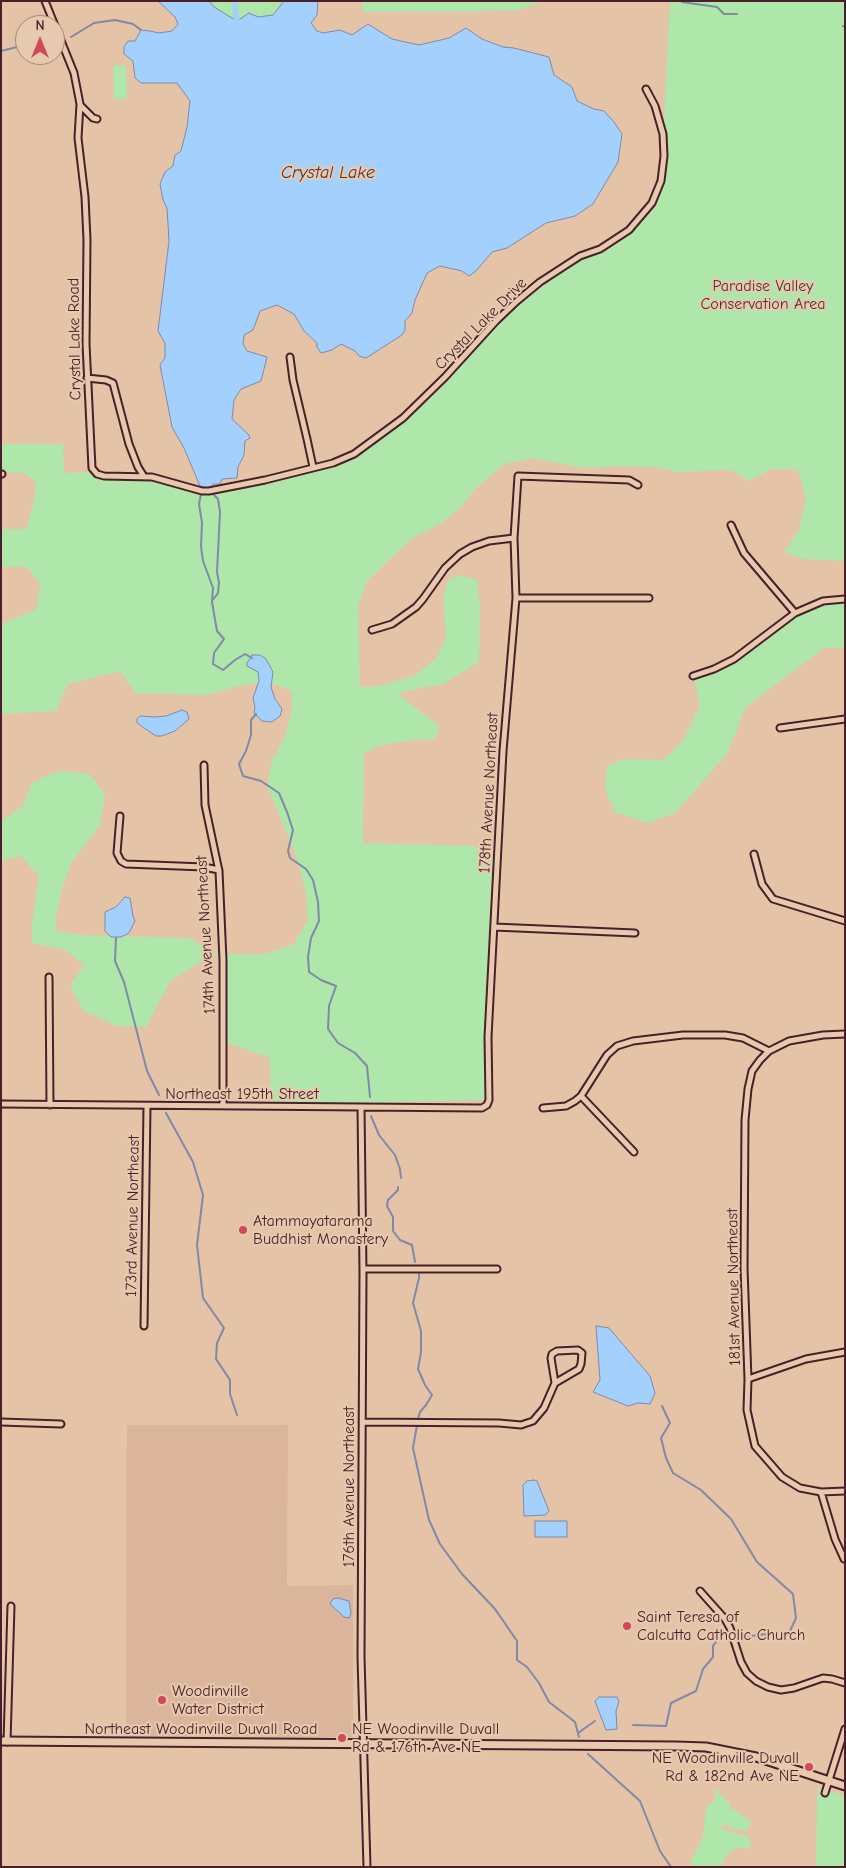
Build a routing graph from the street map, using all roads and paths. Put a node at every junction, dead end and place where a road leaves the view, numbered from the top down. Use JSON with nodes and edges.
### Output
{"nodes":[{"id":1,"x":45,"y":1,"type":"edge"},
{"id":2,"x":646,"y":89,"type":"dead end"},
{"id":3,"x":80,"y":104,"type":"junction"},
{"id":4,"x":97,"y":119,"type":"dead end"},
{"id":5,"x":290,"y":357,"type":"dead end"},
{"id":6,"x":87,"y":378,"type":"junction"},
{"id":7,"x":312,"y":468,"type":"junction"},
{"id":8,"x":300,"y":471,"type":"joint"},
{"id":9,"x":143,"y":475,"type":"junction"},
{"id":10,"x":638,"y":485,"type":"dead end"},
{"id":11,"x":731,"y":525,"type":"dead end"},
{"id":12,"x":514,"y":538,"type":"junction"},
{"id":13,"x":516,"y":598,"type":"junction"},
{"id":14,"x":649,"y":598,"type":"dead end"},
{"id":15,"x":845,"y":599,"type":"edge"},
{"id":16,"x":795,"y":613,"type":"junction"},
{"id":17,"x":372,"y":630,"type":"dead end"},
{"id":18,"x":693,"y":676,"type":"dead end"},
{"id":19,"x":845,"y":719,"type":"edge"},
{"id":20,"x":780,"y":728,"type":"dead end"},
{"id":21,"x":204,"y":765,"type":"dead end"},
{"id":22,"x":120,"y":816,"type":"dead end"},
{"id":23,"x":754,"y":854,"type":"dead end"},
{"id":24,"x":219,"y":870,"type":"junction"},
{"id":25,"x":845,"y":921,"type":"edge"},
{"id":26,"x":494,"y":927,"type":"junction"},
{"id":27,"x":635,"y":933,"type":"dead end"},
{"id":28,"x":49,"y":977,"type":"dead end"},
{"id":29,"x":845,"y":1034,"type":"edge"},
{"id":30,"x":769,"y":1051,"type":"junction"},
{"id":31,"x":581,"y":1096,"type":"junction"},
{"id":32,"x":1,"y":1104,"type":"edge"},
{"id":33,"x":50,"y":1105,"type":"junction"},
{"id":34,"x":146,"y":1106,"type":"junction"},
{"id":35,"x":223,"y":1106,"type":"junction"},
{"id":36,"x":361,"y":1107,"type":"junction"},
{"id":37,"x":482,"y":1108,"type":"joint"},
{"id":38,"x":543,"y":1108,"type":"dead end"},
{"id":39,"x":634,"y":1152,"type":"dead end"},
{"id":40,"x":363,"y":1269,"type":"junction"},
{"id":41,"x":497,"y":1269,"type":"dead end"},
{"id":42,"x":144,"y":1326,"type":"dead end"},
{"id":43,"x":845,"y":1352,"type":"edge"},
{"id":44,"x":748,"y":1379,"type":"junction"},
{"id":45,"x":555,"y":1383,"type":"junction"},
{"id":46,"x":1,"y":1422,"type":"edge"},
{"id":47,"x":362,"y":1422,"type":"junction"},
{"id":48,"x":61,"y":1424,"type":"dead end"},
{"id":49,"x":845,"y":1491,"type":"edge"},
{"id":50,"x":821,"y":1492,"type":"junction"},
{"id":51,"x":844,"y":1558,"type":"edge"},
{"id":52,"x":700,"y":1591,"type":"dead end"},
{"id":53,"x":11,"y":1606,"type":"dead end"},
{"id":54,"x":845,"y":1683,"type":"edge"},
{"id":55,"x":845,"y":1729,"type":"edge"},
{"id":56,"x":843,"y":1739,"type":"edge"},
{"id":57,"x":4,"y":1741,"type":"edge"},
{"id":58,"x":362,"y":1744,"type":"junction"},
{"id":59,"x":830,"y":1780,"type":"junction"},
{"id":60,"x":845,"y":1786,"type":"edge"},
{"id":61,"x":825,"y":1793,"type":"dead end"},
{"id":62,"x":367,"y":1867,"type":"edge"}],
"edges":[{"from":1,"to":3,"type":"street","name":"Crystal Lake Road"},
{"from":2,"to":7,"type":"street","name":"Crystal Lake Drive"},
{"from":3,"to":4,"type":"street"},
{"from":3,"to":6,"type":"street","name":"Crystal Lake Road"},
{"from":5,"to":7,"type":"street"},
{"from":6,"to":9,"type":"street"},
{"from":6,"to":9,"type":"street","name":"Crystal Lake Road"},
{"from":7,"to":8,"type":"street","name":"Crystal Lake Drive"},
{"from":8,"to":9,"type":"street","name":"Crystal Lake Road"},
{"from":10,"to":12,"type":"street","name":"178th Avenue Northeast"},
{"from":11,"to":16,"type":"street"},
{"from":12,"to":13,"type":"street","name":"178th Avenue Northeast"},
{"from":12,"to":17,"type":"street"},
{"from":13,"to":14,"type":"street"},
{"from":13,"to":26,"type":"street","name":"178th Avenue Northeast"},
{"from":15,"to":16,"type":"street"},
{"from":16,"to":18,"type":"street"},
{"from":19,"to":20,"type":"street"},
{"from":21,"to":24,"type":"street","name":"174th Avenue Northeast"},
{"from":22,"to":24,"type":"street"},
{"from":23,"to":25,"type":"street"},
{"from":24,"to":35,"type":"street","name":"174th Avenue Northeast"},
{"from":26,"to":27,"type":"street"},
{"from":26,"to":37,"type":"street","name":"178th Avenue Northeast"},
{"from":28,"to":33,"type":"street"},
{"from":29,"to":30,"type":"street"},
{"from":30,"to":31,"type":"street"},
{"from":30,"to":44,"type":"street","name":"181st Avenue Northeast"},
{"from":31,"to":38,"type":"street"},
{"from":31,"to":39,"type":"street"},
{"from":32,"to":33,"type":"street","name":"Northeast 195th Street"},
{"from":33,"to":34,"type":"street","name":"Northeast 195th Street"},
{"from":34,"to":35,"type":"street","name":"Northeast 195th Street"},
{"from":34,"to":42,"type":"street","name":"173rd Avenue Northeast"},
{"from":35,"to":36,"type":"street","name":"Northeast 195th Street"},
{"from":36,"to":37,"type":"street","name":"Northeast 195th Street"},
{"from":36,"to":40,"type":"street","name":"176th Avenue Northeast"},
{"from":40,"to":41,"type":"street"},
{"from":40,"to":47,"type":"street","name":"176th Avenue Northeast"},
{"from":43,"to":44,"type":"street"},
{"from":44,"to":50,"type":"street","name":"181st Avenue Northeast"},
{"from":45,"to":45,"type":"street"},
{"from":45,"to":47,"type":"street"},
{"from":46,"to":48,"type":"street"},
{"from":47,"to":58,"type":"street","name":"176th Avenue Northeast"},
{"from":49,"to":50,"type":"street","name":"181st Avenue Northeast"},
{"from":50,"to":51,"type":"street"},
{"from":52,"to":54,"type":"street"},
{"from":53,"to":57,"type":"street"},
{"from":55,"to":56,"type":"street"},
{"from":56,"to":59,"type":"street"},
{"from":57,"to":58,"type":"main road","name":"Northeast Woodinville Duvall Road"},
{"from":58,"to":59,"type":"main road","name":"Northeast Woodinville Duvall Road"},
{"from":58,"to":62,"type":"street","name":"176th Avenue Northeast"},
{"from":59,"to":60,"type":"main road","name":"Northeast Woodinville Duvall Road"},
{"from":59,"to":61,"type":"street"}]}
